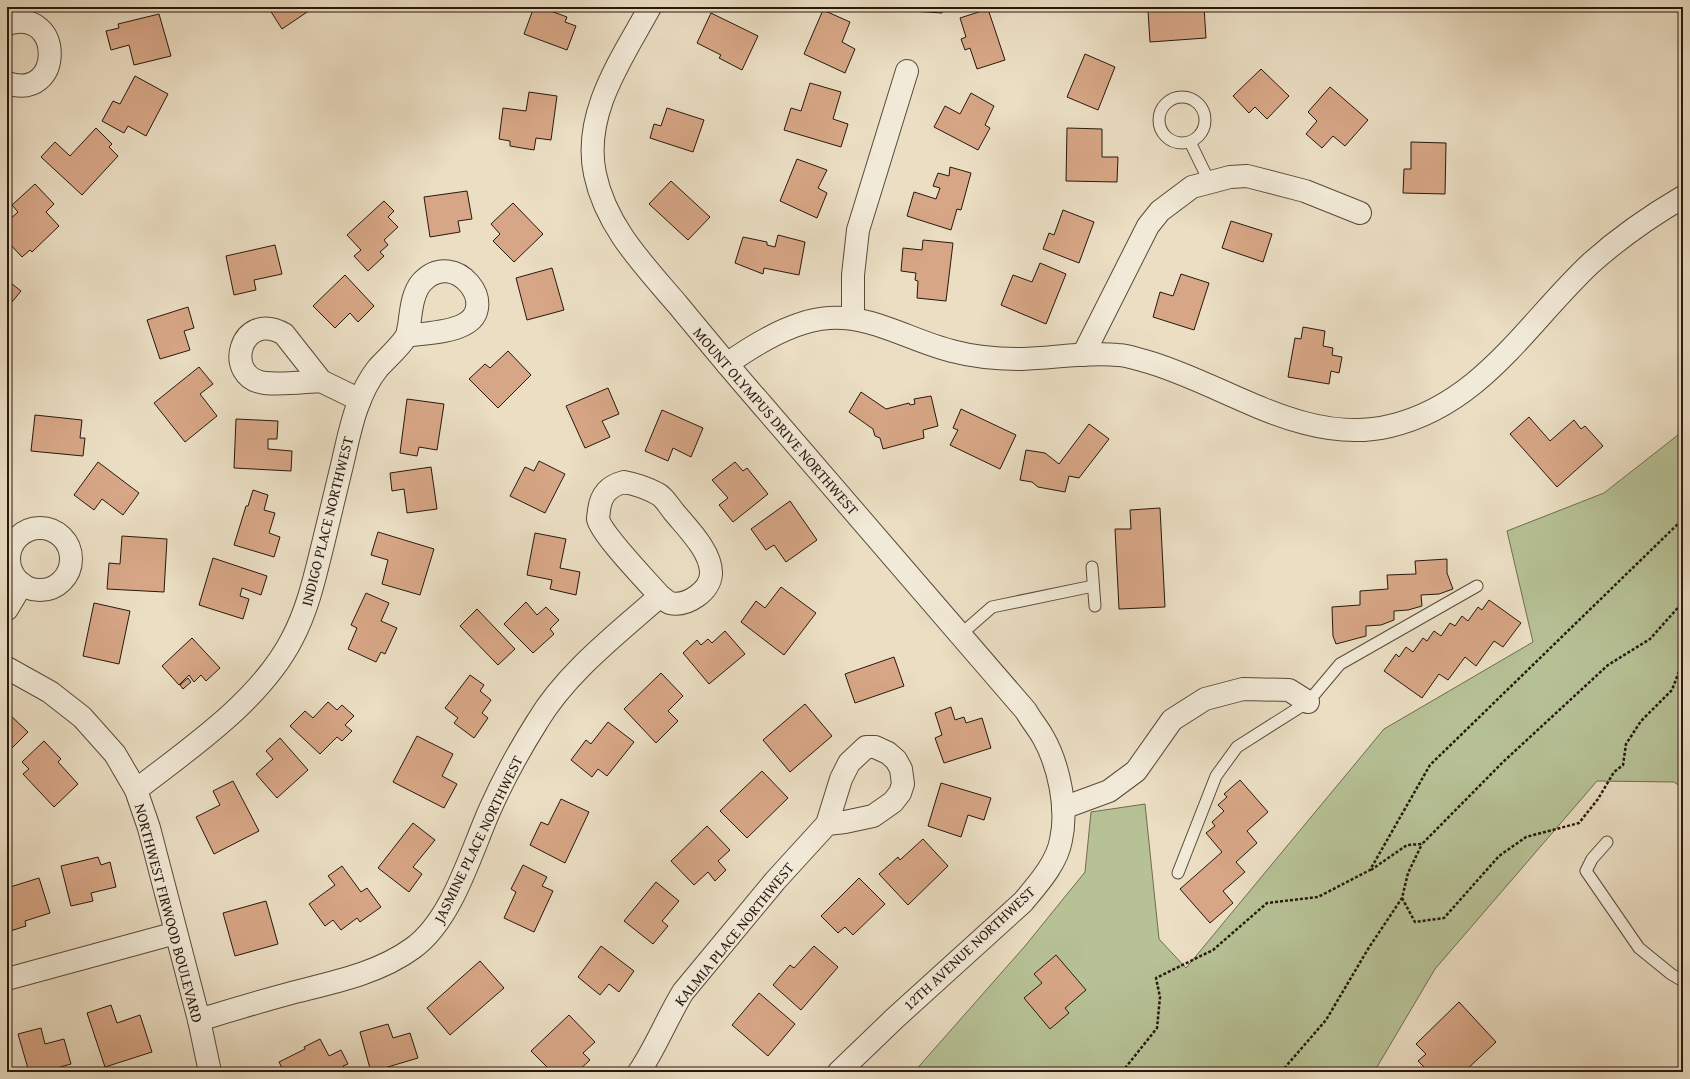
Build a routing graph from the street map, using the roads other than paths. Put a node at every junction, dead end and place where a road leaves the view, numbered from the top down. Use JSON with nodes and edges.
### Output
{"nodes":[{"id":1,"x":650,"y":7,"type":"edge"},
{"id":2,"x":7,"y":24,"type":"edge"},
{"id":3,"x":907,"y":71,"type":"dead end"},
{"id":4,"x":9,"y":90,"type":"edge"},
{"id":5,"x":1190,"y":142,"type":"junction"},
{"id":6,"x":1209,"y":181,"type":"junction"},
{"id":7,"x":1683,"y":197,"type":"edge"},
{"id":8,"x":1360,"y":213,"type":"dead end"},
{"id":9,"x":853,"y":318,"type":"junction"},
{"id":10,"x":407,"y":336,"type":"dead end"},
{"id":11,"x":1083,"y":355,"type":"junction"},
{"id":12,"x":727,"y":364,"type":"junction"},
{"id":13,"x":320,"y":381,"type":"dead end"},
{"id":14,"x":360,"y":400,"type":"junction"},
{"id":15,"x":1092,"y":567,"type":"dead end"},
{"id":16,"x":22,"y":584,"type":"dead end"},
{"id":17,"x":1093,"y":586,"type":"junction"},
{"id":18,"x":1477,"y":586,"type":"dead end"},
{"id":19,"x":660,"y":596,"type":"junction"},
{"id":20,"x":1095,"y":606,"type":"dead end"},
{"id":21,"x":7,"y":609,"type":"edge"},
{"id":22,"x":960,"y":634,"type":"junction"},
{"id":23,"x":7,"y":668,"type":"edge"},
{"id":24,"x":1308,"y":702,"type":"junction"},
{"id":25,"x":136,"y":790,"type":"junction"},
{"id":26,"x":1063,"y":808,"type":"junction"},
{"id":27,"x":827,"y":824,"type":"dead end"},
{"id":28,"x":1607,"y":842,"type":"dead end"},
{"id":29,"x":1178,"y":872,"type":"dead end"},
{"id":30,"x":176,"y":933,"type":"junction"},
{"id":31,"x":7,"y":979,"type":"edge"},
{"id":32,"x":1683,"y":981,"type":"edge"},
{"id":33,"x":199,"y":1020,"type":"junction"},
{"id":34,"x":210,"y":1072,"type":"edge"},
{"id":35,"x":638,"y":1072,"type":"edge"},
{"id":36,"x":839,"y":1072,"type":"edge"}],
"edges":[{"from":1,"to":12,"type":"street","name":"MOUNT OLYMPUS DRIVE NORTHWEST"},
{"from":2,"to":4,"type":"street"},
{"from":3,"to":9,"type":"street"},
{"from":5,"to":5,"type":"lane"},
{"from":5,"to":6,"type":"lane"},
{"from":6,"to":8,"type":"street"},
{"from":6,"to":11,"type":"street"},
{"from":7,"to":11,"type":"street"},
{"from":9,"to":11,"type":"street"},
{"from":9,"to":12,"type":"street"},
{"from":10,"to":14,"type":"street","name":"INDIGO PLACE NORTHWEST"},
{"from":12,"to":22,"type":"street","name":"MOUNT OLYMPUS DRIVE NORTHWEST"},
{"from":13,"to":14,"type":"street"},
{"from":14,"to":25,"type":"street","name":"INDIGO PLACE NORTHWEST"},
{"from":15,"to":17,"type":"lane"},
{"from":16,"to":21,"type":"street"},
{"from":17,"to":20,"type":"lane"},
{"from":17,"to":22,"type":"lane"},
{"from":18,"to":24,"type":"lane"},
{"from":19,"to":19,"type":"street"},
{"from":19,"to":33,"type":"street","name":"JASMINE PLACE NORTHWEST"},
{"from":22,"to":26,"type":"street","name":"MOUNT OLYMPUS DRIVE NORTHWEST"},
{"from":23,"to":25,"type":"street","name":"NORTHWEST FIRWOOD BOULEVARD"},
{"from":24,"to":26,"type":"street"},
{"from":24,"to":29,"type":"lane"},
{"from":25,"to":30,"type":"street","name":"NORTHWEST FIRWOOD BOULEVARD"},
{"from":26,"to":36,"type":"street","name":"12TH AVENUE NORTHWEST"},
{"from":27,"to":35,"type":"street","name":"KALMIA PLACE NORTHWEST"},
{"from":28,"to":32,"type":"lane"},
{"from":30,"to":31,"type":"street"},
{"from":30,"to":33,"type":"street","name":"NORTHWEST FIRWOOD BOULEVARD"},
{"from":33,"to":34,"type":"street","name":"NORTHWEST FIRWOOD BOULEVARD"}]}
